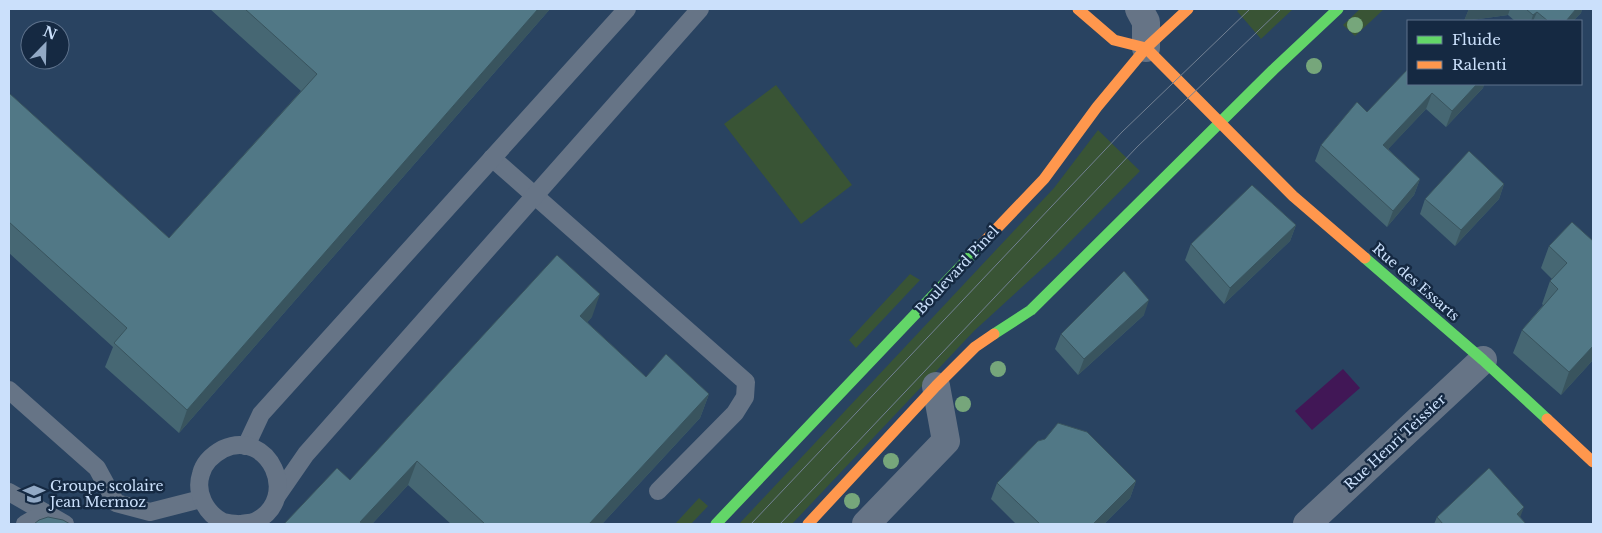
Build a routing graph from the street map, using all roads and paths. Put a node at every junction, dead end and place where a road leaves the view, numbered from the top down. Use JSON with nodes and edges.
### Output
{"nodes":[{"id":1,"x":627,"y":9,"type":"edge"},
{"id":2,"x":700,"y":9,"type":"edge"},
{"id":3,"x":1078,"y":9,"type":"edge"},
{"id":4,"x":1139,"y":9,"type":"edge"},
{"id":5,"x":1188,"y":9,"type":"edge"},
{"id":6,"x":1338,"y":9,"type":"edge"},
{"id":7,"x":1146,"y":48,"type":"junction"},
{"id":8,"x":1220,"y":124,"type":"junction"},
{"id":9,"x":492,"y":158,"type":"junction"},
{"id":10,"x":535,"y":195,"type":"junction"},
{"id":11,"x":1483,"y":360,"type":"junction"},
{"id":12,"x":936,"y":386,"type":"junction"},
{"id":13,"x":9,"y":390,"type":"edge"},
{"id":14,"x":246,"y":446,"type":"junction"},
{"id":15,"x":1593,"y":462,"type":"edge"},
{"id":16,"x":658,"y":491,"type":"dead end"},
{"id":17,"x":9,"y":492,"type":"edge"},
{"id":18,"x":277,"y":496,"type":"junction"},
{"id":19,"x":201,"y":499,"type":"junction"},
{"id":20,"x":44,"y":513,"type":"junction"},
{"id":21,"x":25,"y":524,"type":"edge"},
{"id":22,"x":65,"y":524,"type":"edge"},
{"id":23,"x":240,"y":524,"type":"edge"},
{"id":24,"x":716,"y":524,"type":"edge"},
{"id":25,"x":808,"y":524,"type":"edge"},
{"id":26,"x":866,"y":524,"type":"edge"},
{"id":27,"x":1307,"y":524,"type":"edge"}],
"edges":[{"from":1,"to":9,"type":"lane"},
{"from":2,"to":10,"type":"lane"},
{"from":3,"to":7,"type":"street"},
{"from":4,"to":7,"type":"street"},
{"from":5,"to":7,"type":"street","name":"Boulevard Pinel"},
{"from":6,"to":8,"type":"street"},
{"from":7,"to":8,"type":"street","name":"Rue des Essarts"},
{"from":7,"to":24,"type":"street","name":"Boulevard Pinel"},
{"from":8,"to":11,"type":"street","name":"Rue des Essarts"},
{"from":8,"to":12,"type":"street"},
{"from":9,"to":10,"type":"lane"},
{"from":9,"to":14,"type":"lane"},
{"from":10,"to":16,"type":"lane"},
{"from":10,"to":18,"type":"lane"},
{"from":11,"to":15,"type":"street","name":"Rue des Essarts"},
{"from":11,"to":27,"type":"street","name":"Rue Henri Teissier"},
{"from":12,"to":25,"type":"street"},
{"from":12,"to":26,"type":"street"},
{"from":13,"to":19,"type":"lane"},
{"from":14,"to":18,"type":"lane"},
{"from":14,"to":19,"type":"lane"},
{"from":17,"to":20,"type":"lane"},
{"from":18,"to":23,"type":"lane"},
{"from":19,"to":23,"type":"lane"},
{"from":20,"to":21,"type":"lane"},
{"from":20,"to":22,"type":"lane"}]}
